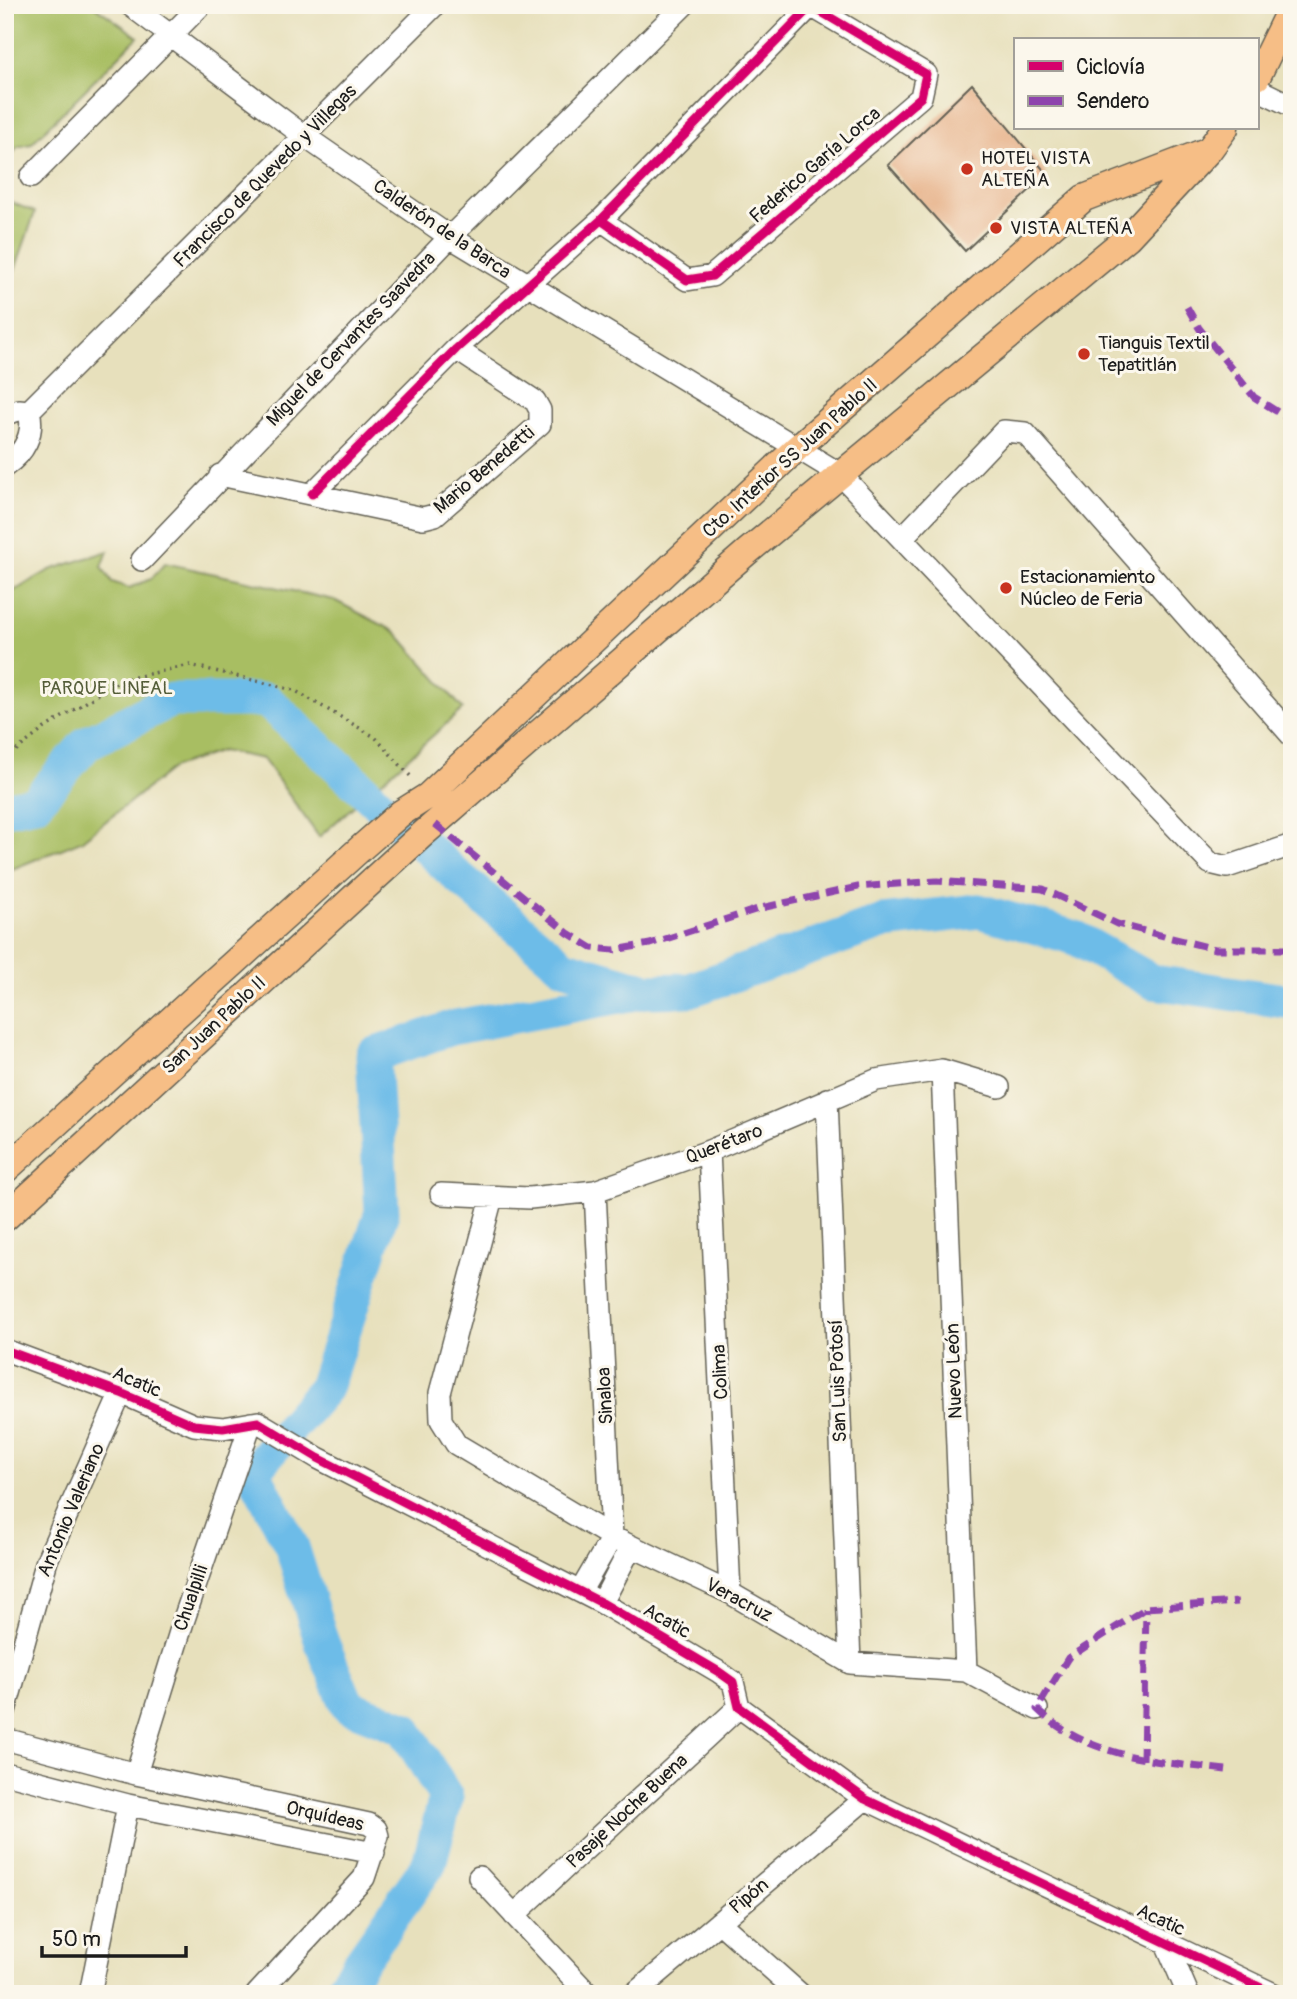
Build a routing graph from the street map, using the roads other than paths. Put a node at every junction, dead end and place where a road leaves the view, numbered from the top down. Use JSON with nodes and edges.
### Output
{"nodes":[{"id":1,"x":130,"y":5,"type":"edge"},
{"id":2,"x":201,"y":5,"type":"edge"},
{"id":3,"x":435,"y":5,"type":"edge"},
{"id":4,"x":684,"y":5,"type":"edge"},
{"id":5,"x":1292,"y":5,"type":"edge"},
{"id":6,"x":811,"y":6,"type":"edge"},
{"id":7,"x":172,"y":35,"type":"junction"},
{"id":8,"x":1258,"y":75,"type":"edge"},
{"id":9,"x":1258,"y":89,"type":"edge"},
{"id":10,"x":1292,"y":106,"type":"edge"},
{"id":11,"x":1223,"y":130,"type":"edge"},
{"id":12,"x":304,"y":135,"type":"junction"},
{"id":13,"x":1209,"y":150,"type":"junction"},
{"id":14,"x":31,"y":177,"type":"dead end"},
{"id":15,"x":601,"y":220,"type":"junction"},
{"id":16,"x":450,"y":237,"type":"junction"},
{"id":17,"x":526,"y":285,"type":"junction"},
{"id":18,"x":456,"y":349,"type":"junction"},
{"id":19,"x":29,"y":411,"type":"junction"},
{"id":20,"x":5,"y":414,"type":"edge"},
{"id":21,"x":797,"y":448,"type":"junction"},
{"id":22,"x":5,"y":466,"type":"edge"},
{"id":23,"x":841,"y":474,"type":"junction"},
{"id":24,"x":220,"y":475,"type":"junction"},
{"id":25,"x":312,"y":494,"type":"junction"},
{"id":26,"x":902,"y":538,"type":"junction"},
{"id":27,"x":142,"y":560,"type":"dead end"},
{"id":28,"x":1292,"y":736,"type":"edge"},
{"id":29,"x":401,"y":813,"type":"joint"},
{"id":30,"x":1292,"y":845,"type":"edge"},
{"id":31,"x":942,"y":1070,"type":"junction"},
{"id":32,"x":999,"y":1087,"type":"dead end"},
{"id":33,"x":827,"y":1099,"type":"junction"},
{"id":34,"x":709,"y":1151,"type":"junction"},
{"id":35,"x":8,"y":1165,"type":"edge"},
{"id":36,"x":595,"y":1191,"type":"junction"},
{"id":37,"x":441,"y":1194,"type":"dead end"},
{"id":38,"x":492,"y":1197,"type":"junction"},
{"id":39,"x":5,"y":1218,"type":"edge"},
{"id":40,"x":5,"y":1350,"type":"edge"},
{"id":41,"x":121,"y":1393,"type":"junction"},
{"id":42,"x":254,"y":1422,"type":"junction"},
{"id":43,"x":622,"y":1542,"type":"junction"},
{"id":44,"x":580,"y":1592,"type":"junction"},
{"id":45,"x":730,"y":1593,"type":"junction"},
{"id":46,"x":602,"y":1603,"type":"junction"},
{"id":47,"x":850,"y":1662,"type":"junction"},
{"id":48,"x":966,"y":1671,"type":"junction"},
{"id":49,"x":739,"y":1707,"type":"junction"},
{"id":50,"x":1037,"y":1709,"type":"dead end"},
{"id":51,"x":5,"y":1711,"type":"edge"},
{"id":52,"x":5,"y":1739,"type":"edge"},
{"id":53,"x":5,"y":1773,"type":"edge"},
{"id":54,"x":136,"y":1774,"type":"junction"},
{"id":55,"x":865,"y":1798,"type":"junction"},
{"id":56,"x":128,"y":1805,"type":"junction"},
{"id":57,"x":374,"y":1853,"type":"junction"},
{"id":58,"x":479,"y":1877,"type":"dead end"},
{"id":59,"x":514,"y":1915,"type":"junction"},
{"id":60,"x":719,"y":1922,"type":"junction"},
{"id":61,"x":1166,"y":1942,"type":"junction"},
{"id":62,"x":1271,"y":1993,"type":"edge"},
{"id":63,"x":90,"y":1994,"type":"edge"},
{"id":64,"x":257,"y":1994,"type":"edge"},
{"id":65,"x":588,"y":1994,"type":"edge"},
{"id":66,"x":634,"y":1994,"type":"edge"},
{"id":67,"x":800,"y":1994,"type":"edge"},
{"id":68,"x":1188,"y":1994,"type":"edge"}],
"edges":[{"from":1,"to":7,"type":"street","name":"Calderón de la Barca"},
{"from":2,"to":7,"type":"street"},
{"from":3,"to":12,"type":"street","name":"Francisco de Quevedo y Villegas"},
{"from":4,"to":16,"type":"street","name":"Miguel de Cervantes Saavedra"},
{"from":5,"to":8,"type":"main road"},
{"from":6,"to":15,"type":"street"},
{"from":6,"to":15,"type":"street","name":"Federico Garía Lorca"},
{"from":7,"to":12,"type":"street","name":"Calderón de la Barca"},
{"from":7,"to":14,"type":"street"},
{"from":9,"to":10,"type":"street"},
{"from":11,"to":13,"type":"main road"},
{"from":12,"to":16,"type":"street","name":"Calderón de la Barca"},
{"from":12,"to":19,"type":"street","name":"Francisco de Quevedo y Villegas"},
{"from":13,"to":21,"type":"main road","name":"Cto. Interior SS Juan Pablo II"},
{"from":13,"to":23,"type":"main road"},
{"from":15,"to":17,"type":"street"},
{"from":16,"to":17,"type":"street","name":"Calderón de la Barca"},
{"from":16,"to":24,"type":"street","name":"Miguel de Cervantes Saavedra"},
{"from":17,"to":18,"type":"street"},
{"from":17,"to":21,"type":"street","name":"Calderón de la Barca"},
{"from":18,"to":25,"type":"street"},
{"from":18,"to":25,"type":"street","name":"Mario Benedetti"},
{"from":19,"to":20,"type":"street"},
{"from":19,"to":22,"type":"street"},
{"from":21,"to":23,"type":"street","name":"Calderón de la Barca"},
{"from":21,"to":29,"type":"main road","name":"Cto. Interior SS Juan Pablo II"},
{"from":23,"to":26,"type":"street","name":"Calderón de la Barca"},
{"from":23,"to":39,"type":"main road","name":"San Juan Pablo II"},
{"from":24,"to":25,"type":"street"},
{"from":24,"to":27,"type":"street","name":"Miguel de Cervantes Saavedra"},
{"from":26,"to":28,"type":"street"},
{"from":26,"to":30,"type":"street","name":"Calderón de la Barca"},
{"from":29,"to":35,"type":"main road","name":"San Juan Pablo II"},
{"from":31,"to":32,"type":"street","name":"Querétaro"},
{"from":31,"to":33,"type":"street","name":"Querétaro"},
{"from":31,"to":48,"type":"street","name":"Nuevo León"},
{"from":33,"to":34,"type":"street","name":"Querétaro"},
{"from":33,"to":47,"type":"street","name":"San Luis Potosí"},
{"from":34,"to":36,"type":"street","name":"Querétaro"},
{"from":34,"to":45,"type":"street","name":"Colima"},
{"from":36,"to":38,"type":"street","name":"Querétaro"},
{"from":36,"to":43,"type":"street","name":"Sinaloa"},
{"from":37,"to":38,"type":"street","name":"Querétaro"},
{"from":38,"to":43,"type":"street","name":"Veracruz"},
{"from":40,"to":41,"type":"street","name":"Acatic"},
{"from":41,"to":42,"type":"street","name":"Acatic"},
{"from":41,"to":51,"type":"street","name":"Antonio Valeriano"},
{"from":42,"to":44,"type":"street","name":"Acatic"},
{"from":42,"to":54,"type":"street","name":"Chualpilli"},
{"from":43,"to":44,"type":"street"},
{"from":43,"to":45,"type":"street","name":"Veracruz"},
{"from":43,"to":46,"type":"street"},
{"from":44,"to":46,"type":"street","name":"Acatic"},
{"from":45,"to":47,"type":"street","name":"Veracruz"},
{"from":46,"to":49,"type":"street","name":"Acatic"},
{"from":47,"to":48,"type":"street","name":"Veracruz"},
{"from":48,"to":50,"type":"street","name":"Veracruz"},
{"from":49,"to":55,"type":"street","name":"Acatic"},
{"from":49,"to":59,"type":"street","name":"Pasaje Noche Buena"},
{"from":52,"to":54,"type":"street","name":"Orquídeas"},
{"from":53,"to":56,"type":"street","name":"Orquídeas"},
{"from":54,"to":57,"type":"street","name":"Orquídeas"},
{"from":55,"to":60,"type":"street","name":"Pipón"},
{"from":55,"to":61,"type":"street","name":"Acatic"},
{"from":56,"to":57,"type":"street","name":"Orquídeas"},
{"from":56,"to":63,"type":"street"},
{"from":57,"to":64,"type":"street"},
{"from":58,"to":59,"type":"street"},
{"from":59,"to":65,"type":"street"},
{"from":60,"to":66,"type":"street","name":"Pipón"},
{"from":60,"to":67,"type":"street"},
{"from":61,"to":62,"type":"street","name":"Acatic"},
{"from":61,"to":68,"type":"street"}]}
